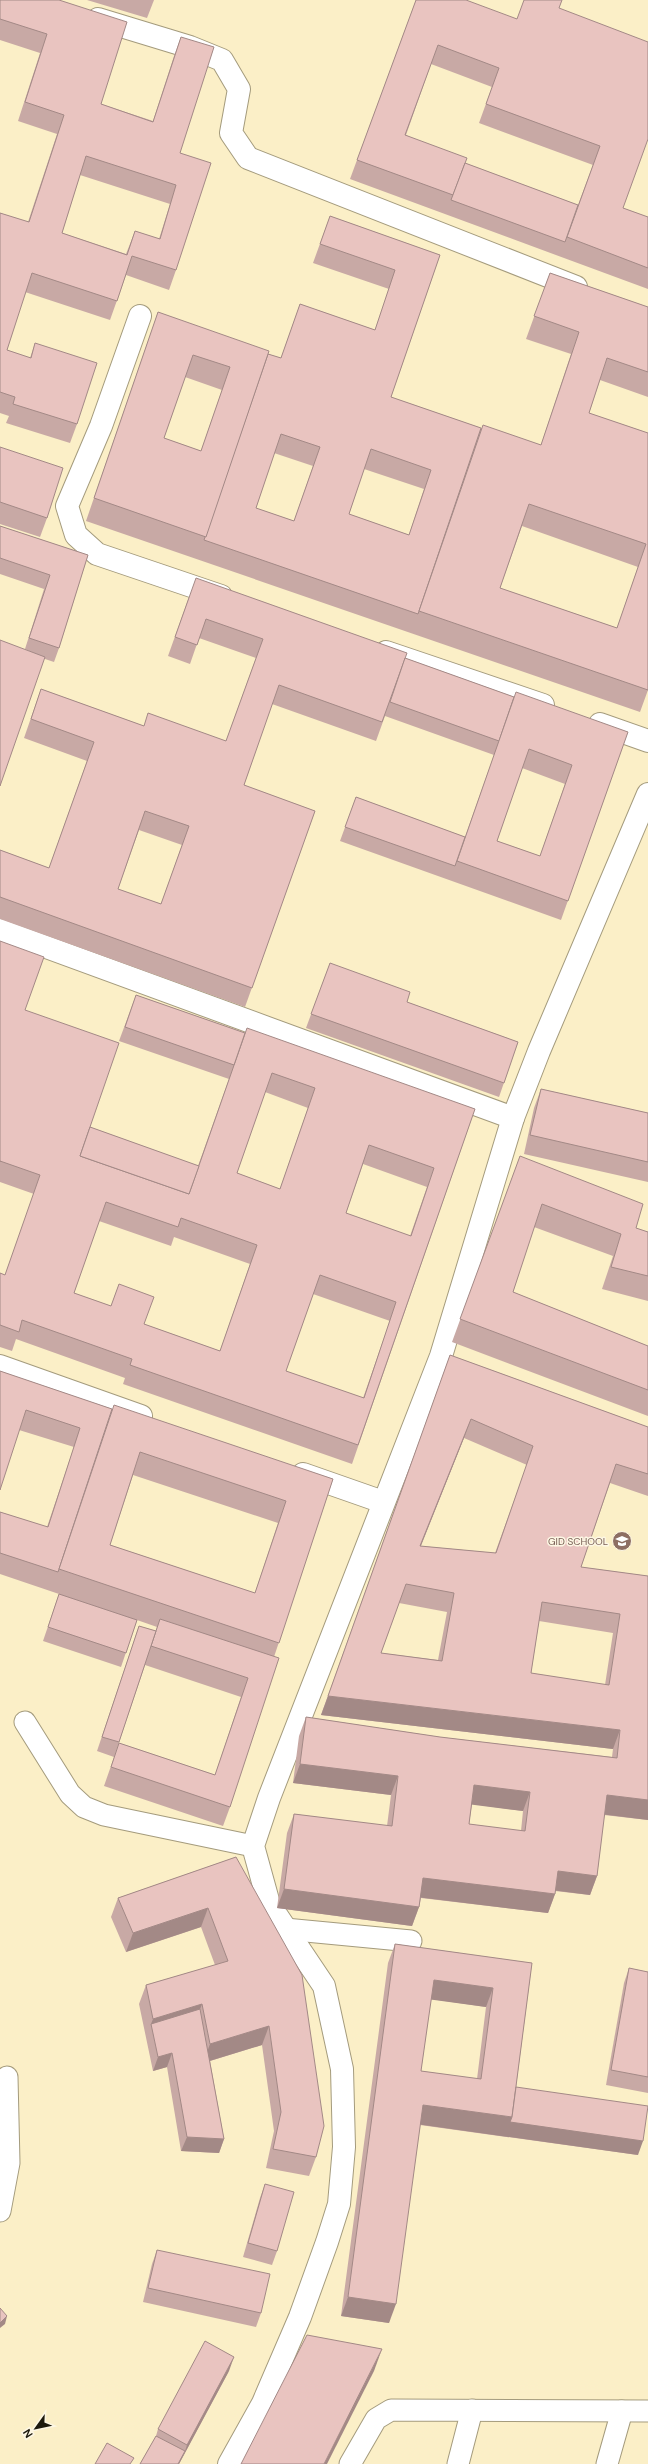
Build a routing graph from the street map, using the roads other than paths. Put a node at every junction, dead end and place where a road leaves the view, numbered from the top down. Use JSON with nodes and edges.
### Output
{"nodes":[{"id":1,"x":77,"y":13,"type":"edge"},
{"id":2,"x":597,"y":295,"type":"edge"},
{"id":3,"x":140,"y":316,"type":"dead end"},
{"id":4,"x":244,"y":604,"type":"edge"},
{"id":5,"x":364,"y":644,"type":"edge"},
{"id":6,"x":648,"y":741,"type":"edge"},
{"id":7,"x":648,"y":794,"type":"edge"},
{"id":8,"x":0,"y":930,"type":"edge"},
{"id":9,"x":513,"y":1118,"type":"junction"},
{"id":10,"x":440,"y":1356,"type":"junction"},
{"id":11,"x":463,"y":1363,"type":"edge"},
{"id":12,"x":0,"y":1366,"type":"edge"},
{"id":13,"x":158,"y":1422,"type":"edge"},
{"id":14,"x":286,"y":1468,"type":"edge"},
{"id":15,"x":383,"y":1502,"type":"junction"},
{"id":16,"x":25,"y":1722,"type":"dead end"},
{"id":17,"x":299,"y":1722,"type":"junction"},
{"id":18,"x":322,"y":1727,"type":"edge"},
{"id":19,"x":253,"y":1846,"type":"junction"},
{"id":20,"x":285,"y":1929,"type":"junction"},
{"id":21,"x":411,"y":1941,"type":"dead end"},
{"id":22,"x":7,"y":2077,"type":"dead end"},
{"id":23,"x":0,"y":2211,"type":"edge"},
{"id":24,"x":472,"y":2410,"type":"junction"},
{"id":25,"x":622,"y":2411,"type":"junction"},
{"id":26,"x":648,"y":2411,"type":"edge"},
{"id":27,"x":229,"y":2464,"type":"edge"},
{"id":28,"x":350,"y":2464,"type":"edge"},
{"id":29,"x":458,"y":2464,"type":"edge"},
{"id":30,"x":607,"y":2464,"type":"edge"}],
"edges":[{"from":1,"to":2,"type":"street"},
{"from":3,"to":4,"type":"street"},
{"from":5,"to":6,"type":"street"},
{"from":7,"to":9,"type":"street"},
{"from":8,"to":9,"type":"street"},
{"from":9,"to":10,"type":"street"},
{"from":10,"to":11,"type":"street"},
{"from":10,"to":15,"type":"street"},
{"from":12,"to":13,"type":"street"},
{"from":14,"to":15,"type":"street"},
{"from":15,"to":17,"type":"street"},
{"from":16,"to":19,"type":"lane"},
{"from":17,"to":18,"type":"street"},
{"from":17,"to":19,"type":"street"},
{"from":19,"to":20,"type":"street"},
{"from":20,"to":21,"type":"lane"},
{"from":20,"to":27,"type":"street"},
{"from":22,"to":23,"type":"lane"},
{"from":24,"to":25,"type":"lane"},
{"from":24,"to":28,"type":"lane"},
{"from":24,"to":29,"type":"lane"},
{"from":25,"to":26,"type":"lane"},
{"from":25,"to":30,"type":"lane"}]}
